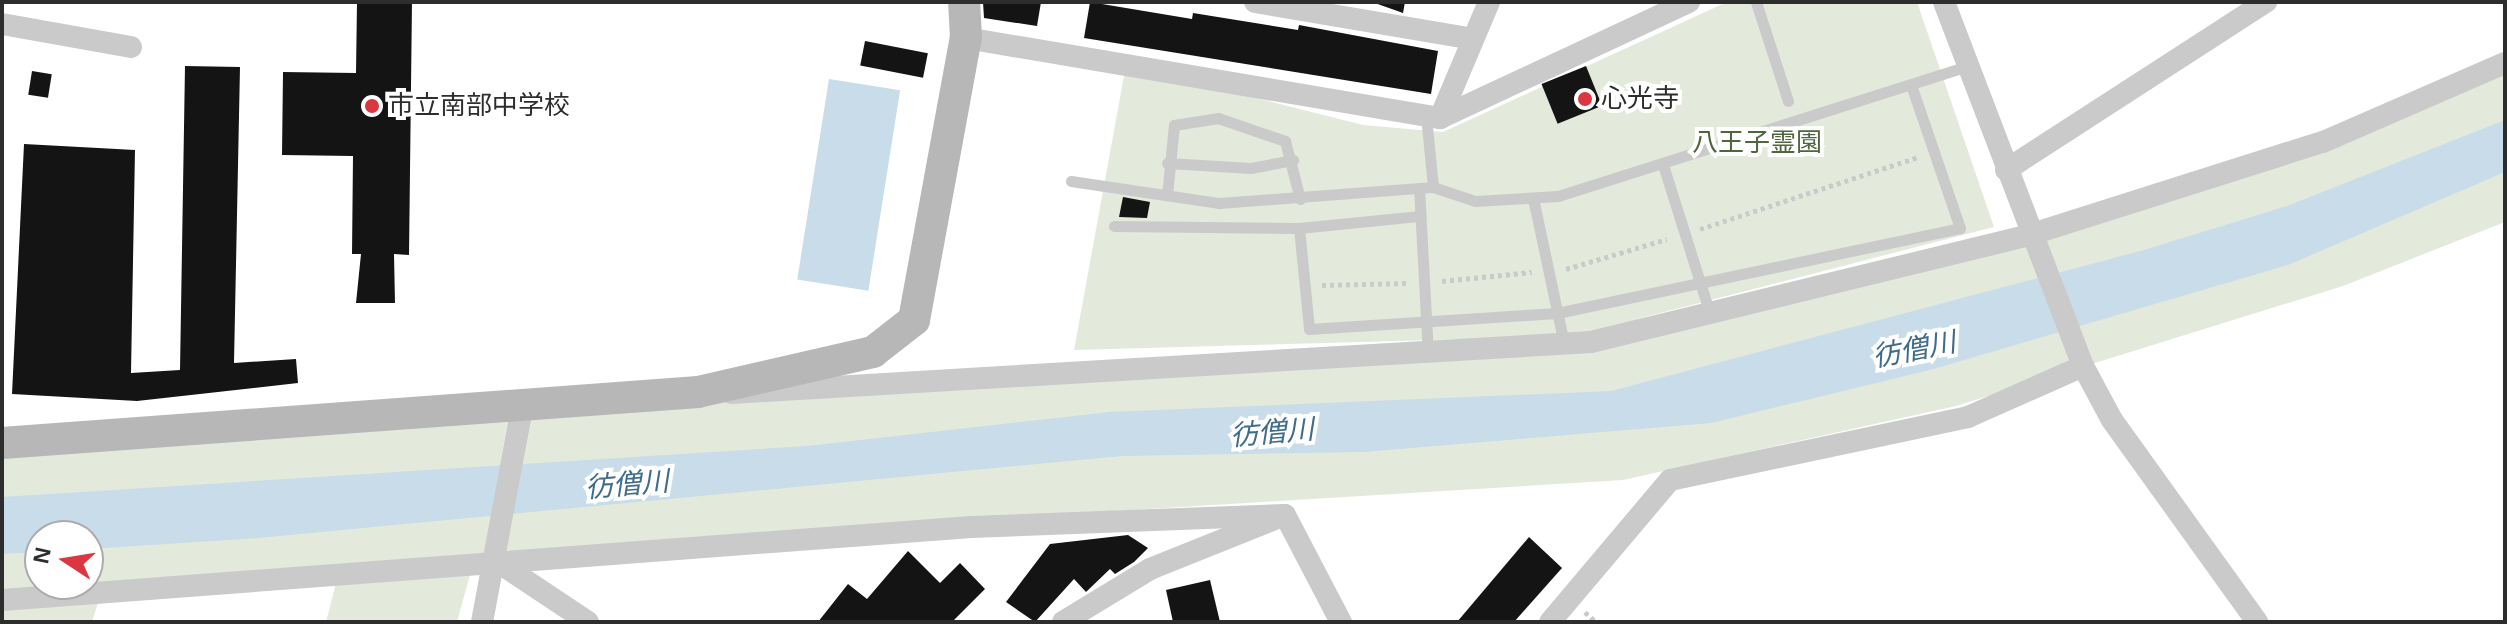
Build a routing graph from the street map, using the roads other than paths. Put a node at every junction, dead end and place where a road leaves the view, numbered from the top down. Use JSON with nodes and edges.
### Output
{"nodes":[{"id":1,"x":964,"y":2,"type":"edge"},
{"id":2,"x":1255,"y":2,"type":"edge"},
{"id":3,"x":1489,"y":2,"type":"edge"},
{"id":4,"x":1689,"y":2,"type":"edge"},
{"id":5,"x":1756,"y":2,"type":"edge"},
{"id":6,"x":1944,"y":2,"type":"edge"},
{"id":7,"x":2266,"y":2,"type":"edge"},
{"id":8,"x":2237,"y":10,"type":"edge"},
{"id":9,"x":2,"y":24,"type":"edge"},
{"id":10,"x":966,"y":38,"type":"junction"},
{"id":11,"x":1473,"y":39,"type":"junction"},
{"id":12,"x":131,"y":47,"type":"dead end"},
{"id":13,"x":2505,"y":63,"type":"edge"},
{"id":14,"x":1967,"y":66,"type":"junction"},
{"id":15,"x":1911,"y":85,"type":"junction"},
{"id":16,"x":1788,"y":101,"type":"dead end"},
{"id":17,"x":1433,"y":116,"type":"junction"},
{"id":18,"x":1293,"y":160,"type":"junction"},
{"id":19,"x":1167,"y":163,"type":"junction"},
{"id":20,"x":1664,"y":168,"type":"junction"},
{"id":21,"x":2006,"y":170,"type":"junction"},
{"id":22,"x":1071,"y":181,"type":"dead end"},
{"id":23,"x":1433,"y":187,"type":"junction"},
{"id":24,"x":1419,"y":188,"type":"junction"},
{"id":25,"x":1167,"y":195,"type":"junction"},
{"id":26,"x":1533,"y":198,"type":"junction"},
{"id":27,"x":1300,"y":199,"type":"junction"},
{"id":28,"x":1420,"y":216,"type":"junction"},
{"id":29,"x":1114,"y":226,"type":"dead end"},
{"id":30,"x":1299,"y":228,"type":"junction"},
{"id":31,"x":2031,"y":240,"type":"junction"},
{"id":32,"x":1702,"y":287,"type":"junction"},
{"id":33,"x":1557,"y":313,"type":"junction"},
{"id":34,"x":1711,"y":317,"type":"junction"},
{"id":35,"x":1425,"y":322,"type":"junction"},
{"id":36,"x":1564,"y":344,"type":"junction"},
{"id":37,"x":1428,"y":354,"type":"junction"},
{"id":38,"x":2083,"y":366,"type":"junction"},
{"id":39,"x":698,"y":392,"type":"junction"},
{"id":40,"x":522,"y":408,"type":"junction"},
{"id":41,"x":2,"y":443,"type":"edge"},
{"id":42,"x":1285,"y":515,"type":"junction"},
{"id":43,"x":498,"y":557,"type":"junction"},
{"id":44,"x":2,"y":600,"type":"edge"},
{"id":45,"x":482,"y":622,"type":"edge"},
{"id":46,"x":588,"y":622,"type":"edge"},
{"id":47,"x":1063,"y":622,"type":"edge"},
{"id":48,"x":1341,"y":622,"type":"edge"},
{"id":49,"x":1550,"y":622,"type":"edge"},
{"id":50,"x":2257,"y":622,"type":"edge"}],
"edges":[{"from":1,"to":10,"type":"street"},
{"from":2,"to":11,"type":"street"},
{"from":3,"to":11,"type":"street"},
{"from":4,"to":17,"type":"street"},
{"from":5,"to":16,"type":"lane"},
{"from":6,"to":14,"type":"street"},
{"from":7,"to":8,"type":"street"},
{"from":8,"to":21,"type":"street"},
{"from":9,"to":12,"type":"street"},
{"from":10,"to":17,"type":"street"},
{"from":10,"to":39,"type":"street"},
{"from":11,"to":17,"type":"street"},
{"from":13,"to":31,"type":"street"},
{"from":14,"to":15,"type":"lane"},
{"from":14,"to":21,"type":"street"},
{"from":15,"to":20,"type":"lane"},
{"from":15,"to":32,"type":"lane"},
{"from":17,"to":23,"type":"lane"},
{"from":18,"to":19,"type":"lane"},
{"from":18,"to":19,"type":"lane"},
{"from":18,"to":27,"type":"lane"},
{"from":19,"to":25,"type":"lane"},
{"from":20,"to":26,"type":"lane"},
{"from":20,"to":32,"type":"lane"},
{"from":21,"to":31,"type":"street"},
{"from":22,"to":25,"type":"lane"},
{"from":23,"to":24,"type":"lane"},
{"from":23,"to":26,"type":"lane"},
{"from":24,"to":27,"type":"lane"},
{"from":24,"to":28,"type":"lane"},
{"from":25,"to":27,"type":"lane"},
{"from":26,"to":33,"type":"lane"},
{"from":28,"to":30,"type":"lane"},
{"from":28,"to":35,"type":"lane"},
{"from":29,"to":30,"type":"lane"},
{"from":30,"to":35,"type":"lane"},
{"from":31,"to":34,"type":"street"},
{"from":31,"to":38,"type":"street"},
{"from":32,"to":33,"type":"lane"},
{"from":32,"to":34,"type":"lane"},
{"from":33,"to":35,"type":"lane"},
{"from":33,"to":36,"type":"lane"},
{"from":34,"to":36,"type":"street"},
{"from":35,"to":37,"type":"lane"},
{"from":36,"to":37,"type":"street"},
{"from":37,"to":39,"type":"street"},
{"from":38,"to":49,"type":"street"},
{"from":38,"to":50,"type":"street"},
{"from":39,"to":40,"type":"street"},
{"from":40,"to":41,"type":"street"},
{"from":40,"to":43,"type":"street"},
{"from":42,"to":43,"type":"street"},
{"from":42,"to":47,"type":"street"},
{"from":42,"to":48,"type":"street"},
{"from":43,"to":44,"type":"street"},
{"from":43,"to":45,"type":"street"},
{"from":43,"to":46,"type":"street"}]}
